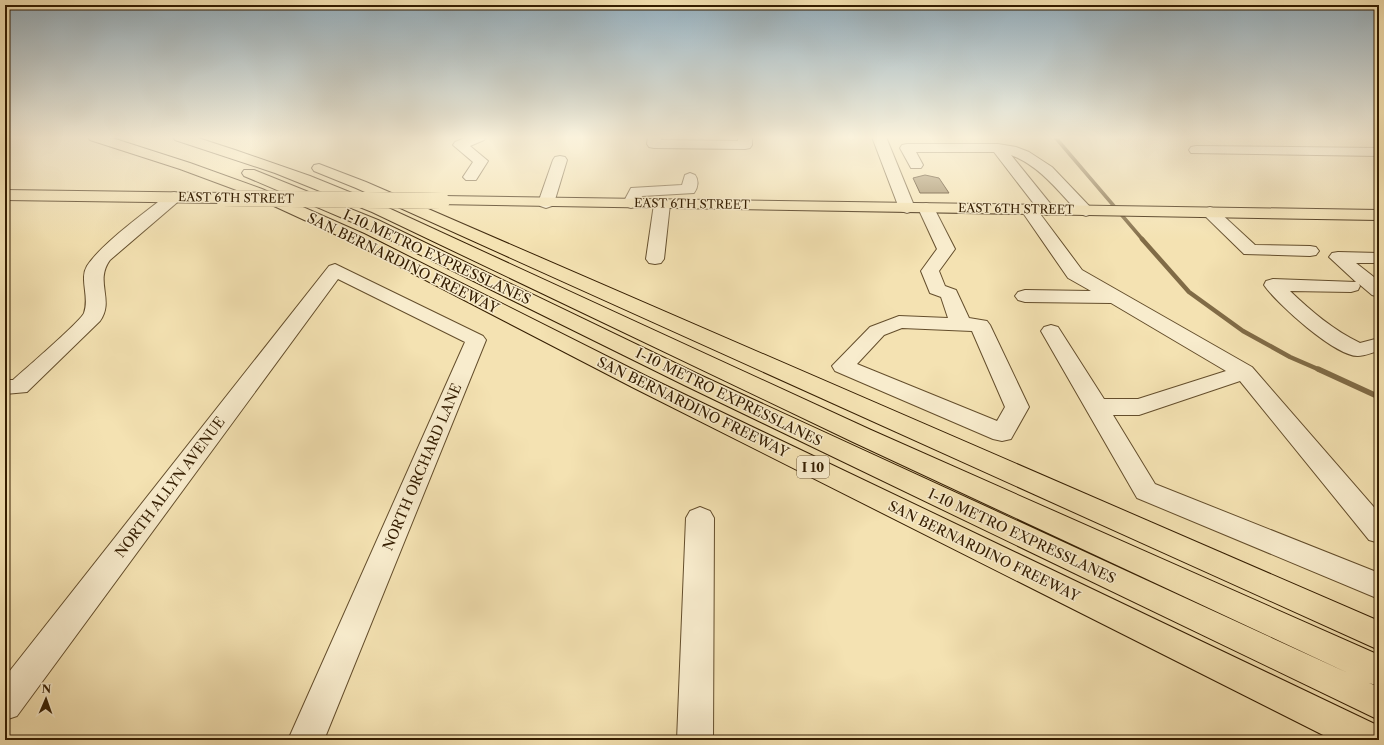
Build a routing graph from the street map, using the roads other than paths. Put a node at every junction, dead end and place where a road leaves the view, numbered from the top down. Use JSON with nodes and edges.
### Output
{"nodes":[{"id":1,"x":201,"y":172,"type":"edge"},
{"id":2,"x":244,"y":172,"type":"edge"},
{"id":3,"x":293,"y":172,"type":"edge"},
{"id":4,"x":327,"y":172,"type":"edge"},
{"id":5,"x":474,"y":172,"type":"edge"},
{"id":6,"x":556,"y":172,"type":"edge"},
{"id":7,"x":897,"y":172,"type":"edge"},
{"id":8,"x":1013,"y":172,"type":"edge"},
{"id":9,"x":1047,"y":172,"type":"edge"},
{"id":10,"x":471,"y":177,"type":"dead end"},
{"id":11,"x":690,"y":178,"type":"dead end"},
{"id":12,"x":5,"y":195,"type":"edge"},
{"id":13,"x":174,"y":197,"type":"junction"},
{"id":14,"x":668,"y":200,"type":"junction"},
{"id":15,"x":546,"y":203,"type":"junction"},
{"id":16,"x":916,"y":208,"type":"junction"},
{"id":17,"x":1038,"y":210,"type":"junction"},
{"id":18,"x":1090,"y":211,"type":"junction"},
{"id":19,"x":1210,"y":212,"type":"junction"},
{"id":20,"x":1379,"y":214,"type":"edge"},
{"id":21,"x":1310,"y":251,"type":"dead end"},
{"id":22,"x":1379,"y":258,"type":"edge"},
{"id":23,"x":655,"y":259,"type":"dead end"},
{"id":24,"x":335,"y":270,"type":"joint"},
{"id":25,"x":1351,"y":286,"type":"dead end"},
{"id":26,"x":1379,"y":291,"type":"edge"},
{"id":27,"x":1025,"y":296,"type":"dead end"},
{"id":28,"x":1115,"y":297,"type":"junction"},
{"id":29,"x":961,"y":324,"type":"junction"},
{"id":30,"x":1052,"y":331,"type":"dead end"},
{"id":31,"x":1379,"y":344,"type":"edge"},
{"id":32,"x":1244,"y":372,"type":"junction"},
{"id":33,"x":640,"y":382,"type":"junction"},
{"id":34,"x":12,"y":387,"type":"edge"},
{"id":35,"x":1098,"y":407,"type":"junction"},
{"id":36,"x":952,"y":502,"type":"junction"},
{"id":37,"x":700,"y":518,"type":"dead end"},
{"id":38,"x":1379,"y":532,"type":"edge"},
{"id":39,"x":1243,"y":577,"type":"junction"},
{"id":40,"x":1379,"y":586,"type":"edge"},
{"id":41,"x":1379,"y":636,"type":"edge"},
{"id":42,"x":1379,"y":648,"type":"edge"},
{"id":43,"x":1379,"y":671,"type":"edge"},
{"id":44,"x":5,"y":704,"type":"edge"},
{"id":45,"x":1379,"y":704,"type":"edge"},
{"id":46,"x":306,"y":740,"type":"edge"},
{"id":47,"x":695,"y":740,"type":"edge"},
{"id":48,"x":1370,"y":740,"type":"edge"}],
"edges":[{"from":1,"to":33,"type":"main road","name":"SAN BERNARDINO FREEWAY","number":"I 10"},
{"from":2,"to":36,"type":"main road","name":"I-10 METRO EXPRESSLANES"},
{"from":3,"to":43,"type":"main road","name":"I-10 METRO EXPRESSLANES"},
{"from":4,"to":39,"type":"main road"},
{"from":5,"to":10,"type":"street"},
{"from":6,"to":15,"type":"street"},
{"from":7,"to":16,"type":"street"},
{"from":8,"to":17,"type":"street"},
{"from":9,"to":18,"type":"street"},
{"from":11,"to":14,"type":"street"},
{"from":12,"to":13,"type":"main road","name":"EAST 6TH STREET"},
{"from":13,"to":15,"type":"main road","name":"EAST 6TH STREET","bridge":true},
{"from":13,"to":34,"type":"street"},
{"from":14,"to":15,"type":"main road","name":"EAST 6TH STREET"},
{"from":14,"to":16,"type":"main road","name":"EAST 6TH STREET"},
{"from":14,"to":23,"type":"street"},
{"from":16,"to":17,"type":"main road","name":"EAST 6TH STREET"},
{"from":16,"to":29,"type":"street"},
{"from":17,"to":18,"type":"main road","name":"EAST 6TH STREET"},
{"from":17,"to":28,"type":"street"},
{"from":18,"to":19,"type":"main road","name":"EAST 6TH STREET"},
{"from":19,"to":20,"type":"main road","name":"EAST 6TH STREET"},
{"from":19,"to":21,"type":"street"},
{"from":22,"to":26,"type":"street"},
{"from":24,"to":44,"type":"street","name":"NORTH ALLYN AVENUE"},
{"from":24,"to":46,"type":"street","name":"NORTH ORCHARD LANE"},
{"from":25,"to":31,"type":"street"},
{"from":27,"to":28,"type":"street"},
{"from":28,"to":32,"type":"street"},
{"from":29,"to":29,"type":"street"},
{"from":30,"to":35,"type":"street"},
{"from":32,"to":35,"type":"street"},
{"from":32,"to":38,"type":"street"},
{"from":33,"to":36,"type":"main road"},
{"from":33,"to":48,"type":"main road","name":"SAN BERNARDINO FREEWAY","number":"I 10"},
{"from":35,"to":40,"type":"street"},
{"from":36,"to":45,"type":"main road","name":"I-10 METRO EXPRESSLANES"},
{"from":37,"to":47,"type":"street"},
{"from":39,"to":41,"type":"main road"},
{"from":39,"to":42,"type":"main road"}]}
